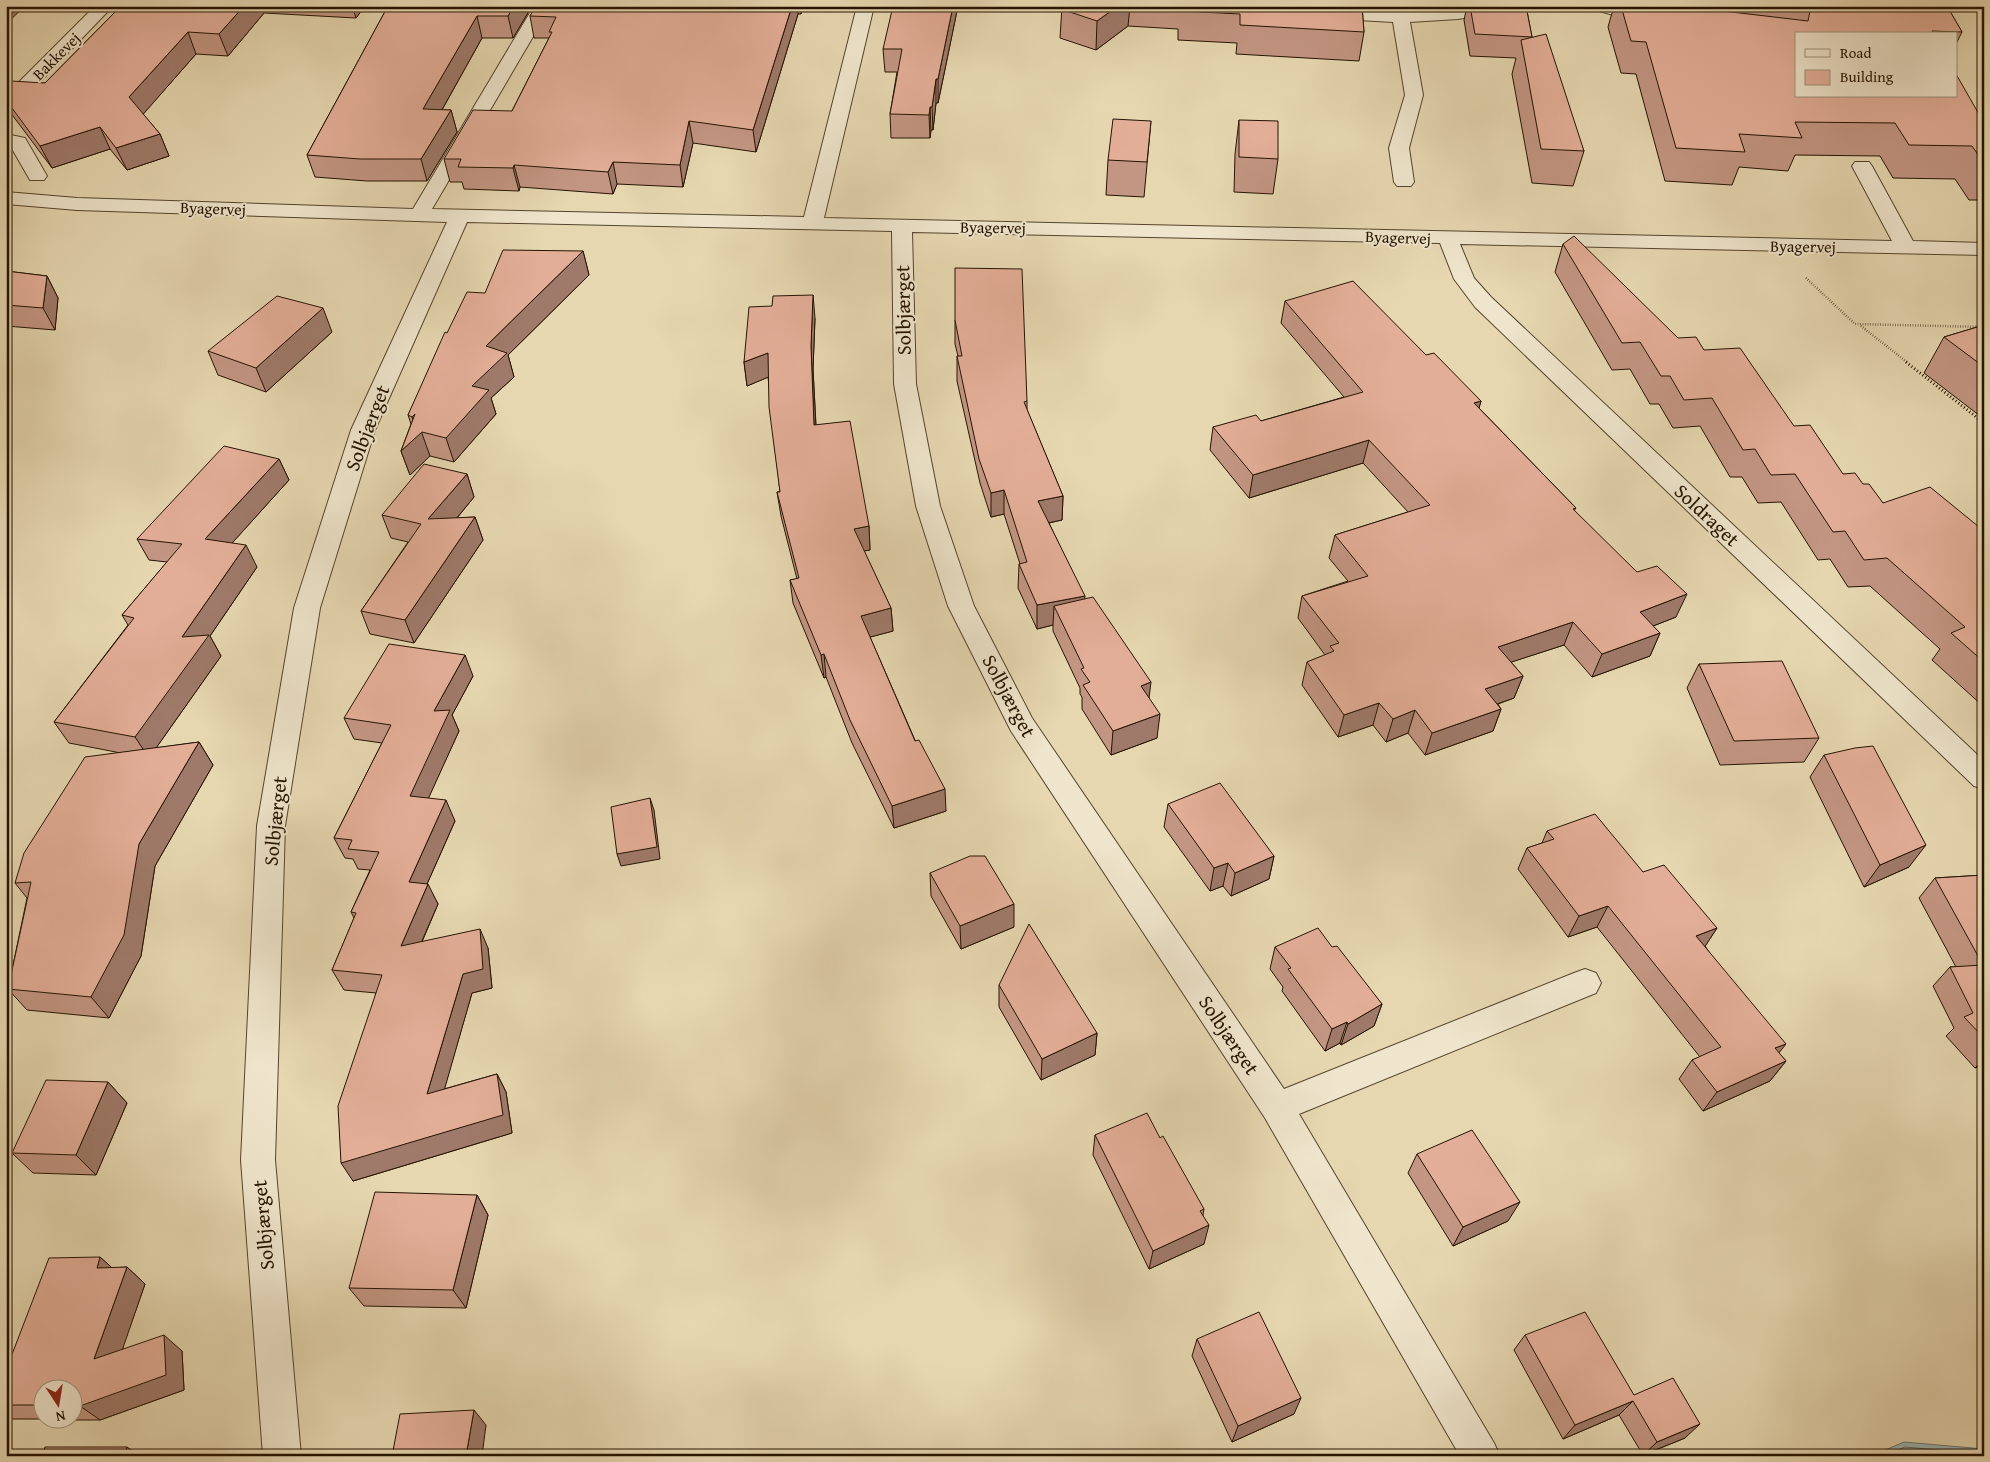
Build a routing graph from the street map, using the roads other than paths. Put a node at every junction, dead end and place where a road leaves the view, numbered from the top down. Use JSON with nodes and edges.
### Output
{"nodes":[{"id":1,"x":106,"y":6,"type":"edge"},
{"id":2,"x":543,"y":6,"type":"edge"},
{"id":3,"x":866,"y":6,"type":"edge"},
{"id":4,"x":1309,"y":6,"type":"edge"},
{"id":5,"x":1507,"y":6,"type":"edge"},
{"id":6,"x":1602,"y":6,"type":"edge"},
{"id":7,"x":1401,"y":18,"type":"junction"},
{"id":8,"x":1668,"y":24,"type":"edge"},
{"id":9,"x":6,"y":106,"type":"edge"},
{"id":10,"x":6,"y":140,"type":"edge"},
{"id":11,"x":1862,"y":166,"type":"dead end"},
{"id":12,"x":37,"y":176,"type":"dead end"},
{"id":13,"x":1404,"y":182,"type":"dead end"},
{"id":14,"x":6,"y":198,"type":"edge"},
{"id":15,"x":419,"y":215,"type":"junction"},
{"id":16,"x":460,"y":216,"type":"junction"},
{"id":17,"x":812,"y":224,"type":"junction"},
{"id":18,"x":902,"y":224,"type":"junction"},
{"id":19,"x":1448,"y":239,"type":"junction"},
{"id":20,"x":1906,"y":248,"type":"junction"},
{"id":21,"x":1984,"y":249,"type":"edge"},
{"id":22,"x":1984,"y":778,"type":"edge"},
{"id":23,"x":1584,"y":983,"type":"dead end"},
{"id":24,"x":1277,"y":1107,"type":"junction"},
{"id":25,"x":282,"y":1456,"type":"edge"},
{"id":26,"x":1480,"y":1456,"type":"edge"}],
"edges":[{"from":1,"to":9,"type":"street","name":"Bakkevej"},
{"from":2,"to":15,"type":"street"},
{"from":3,"to":17,"type":"street"},
{"from":4,"to":7,"type":"street"},
{"from":5,"to":7,"type":"street"},
{"from":6,"to":8,"type":"street"},
{"from":7,"to":13,"type":"street"},
{"from":10,"to":12,"type":"street"},
{"from":11,"to":20,"type":"street"},
{"from":14,"to":15,"type":"street","name":"Byagervej"},
{"from":15,"to":16,"type":"street","name":"Byagervej"},
{"from":16,"to":17,"type":"street","name":"Byagervej"},
{"from":16,"to":25,"type":"street","name":"Solbjærget"},
{"from":17,"to":18,"type":"street","name":"Byagervej"},
{"from":18,"to":19,"type":"street","name":"Byagervej"},
{"from":18,"to":24,"type":"street","name":"Solbjærget"},
{"from":19,"to":20,"type":"street","name":"Byagervej"},
{"from":19,"to":22,"type":"street","name":"Soldraget"},
{"from":20,"to":21,"type":"street","name":"Byagervej"},
{"from":23,"to":24,"type":"street"},
{"from":24,"to":26,"type":"street","name":"Solbjærget"}]}
